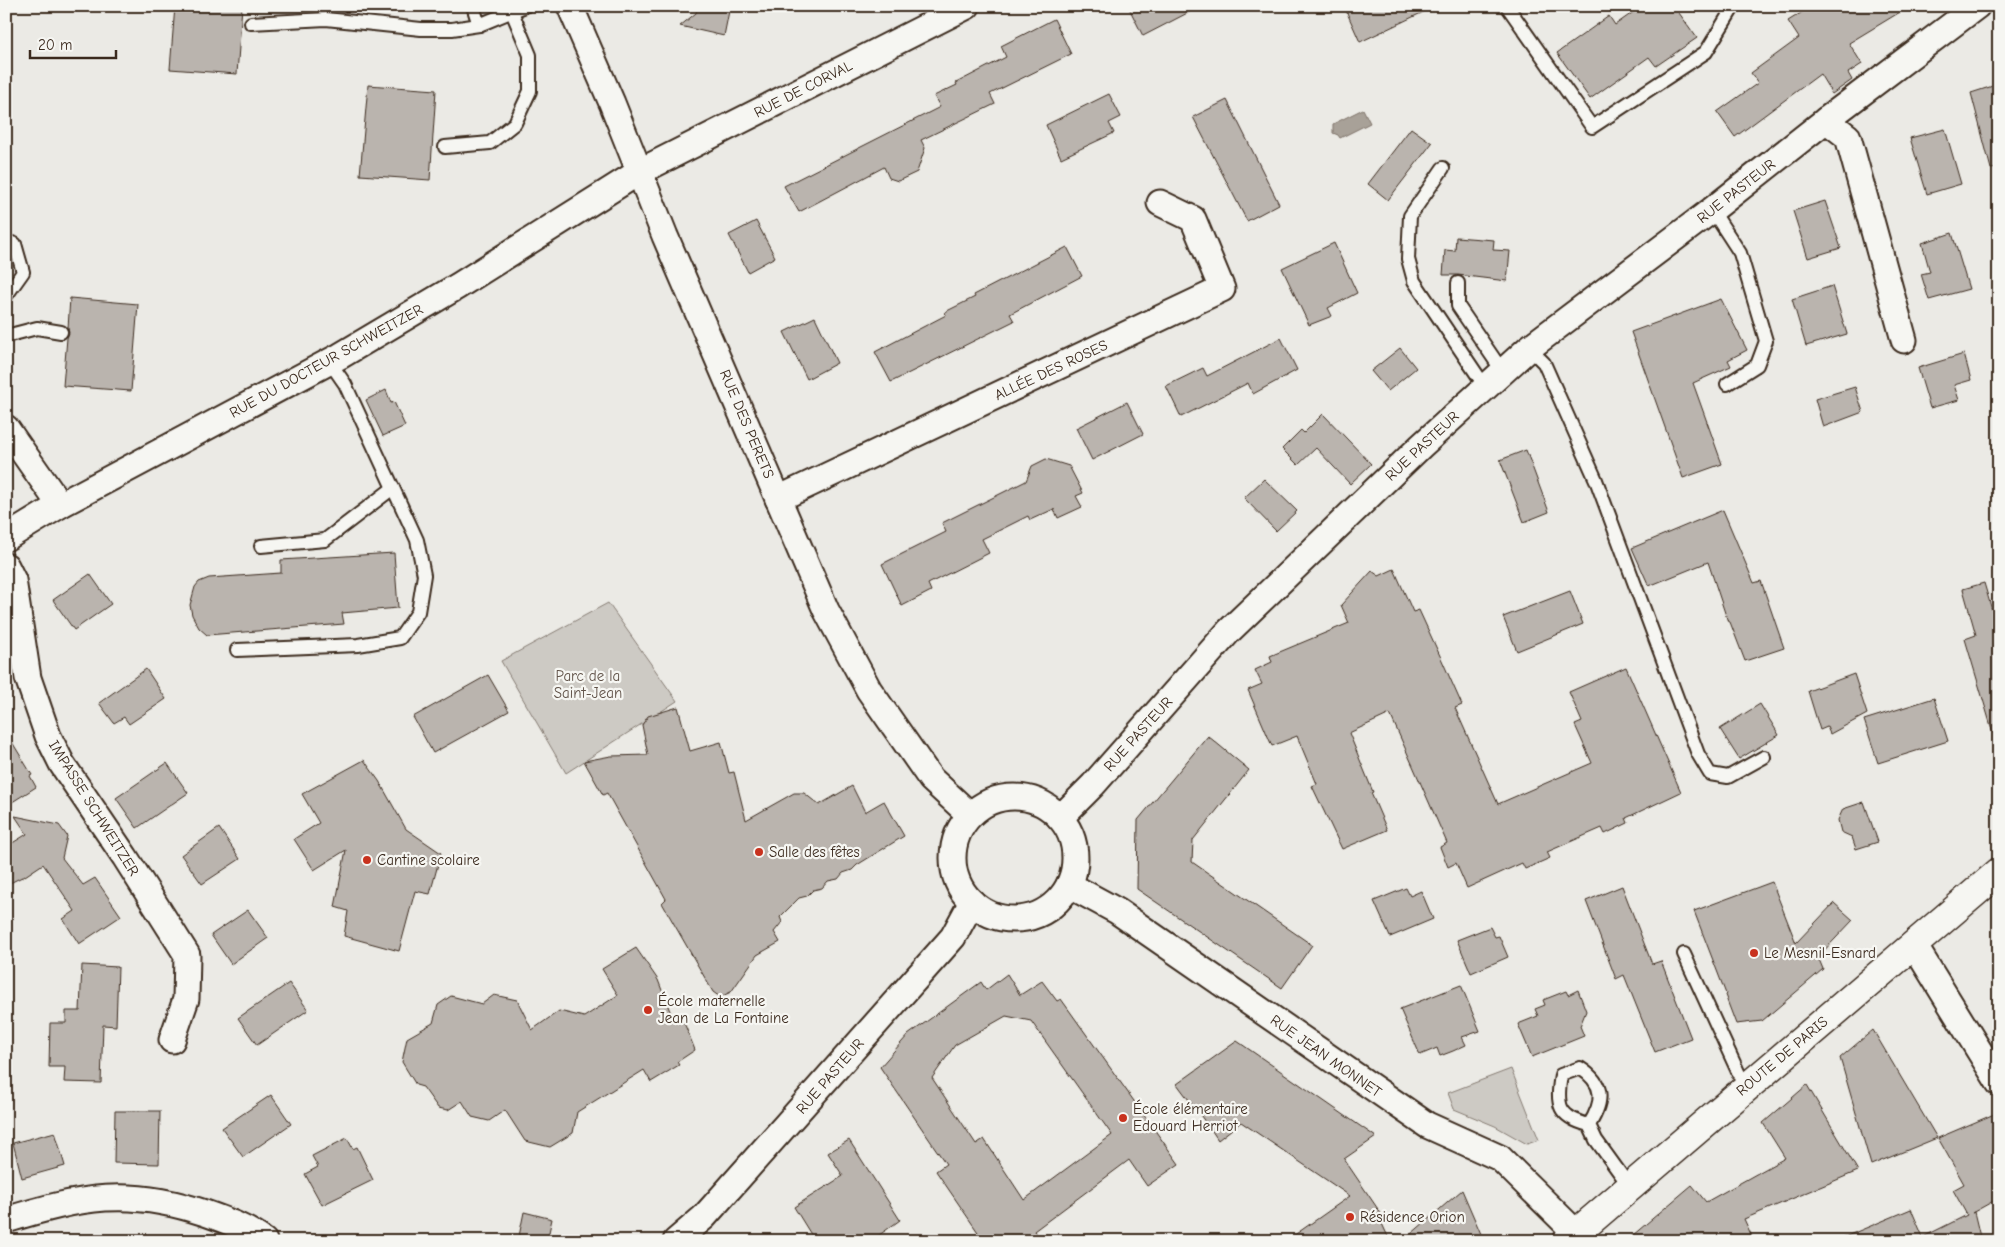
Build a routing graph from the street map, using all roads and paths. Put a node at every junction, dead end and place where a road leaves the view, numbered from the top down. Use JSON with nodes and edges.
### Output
{"nodes":[{"id":1,"x":473,"y":6,"type":"edge"},
{"id":2,"x":525,"y":6,"type":"edge"},
{"id":3,"x":570,"y":6,"type":"edge"},
{"id":4,"x":967,"y":6,"type":"edge"},
{"id":5,"x":1507,"y":6,"type":"edge"},
{"id":6,"x":1734,"y":6,"type":"edge"},
{"id":7,"x":1977,"y":6,"type":"edge"},
{"id":8,"x":512,"y":12,"type":"junction"},
{"id":9,"x":251,"y":23,"type":"dead end"},
{"id":10,"x":479,"y":25,"type":"junction"},
{"id":11,"x":1826,"y":120,"type":"junction"},
{"id":12,"x":446,"y":147,"type":"dead end"},
{"id":13,"x":1443,"y":168,"type":"dead end"},
{"id":14,"x":639,"y":172,"type":"junction"},
{"id":15,"x":1160,"y":203,"type":"dead end"},
{"id":16,"x":1712,"y":210,"type":"junction"},
{"id":17,"x":6,"y":241,"type":"edge"},
{"id":18,"x":1458,"y":283,"type":"dead end"},
{"id":19,"x":6,"y":296,"type":"edge"},
{"id":20,"x":61,"y":332,"type":"dead end"},
{"id":21,"x":6,"y":336,"type":"edge"},
{"id":22,"x":1904,"y":340,"type":"dead end"},
{"id":23,"x":1529,"y":348,"type":"junction"},
{"id":24,"x":329,"y":361,"type":"junction"},
{"id":25,"x":1495,"y":380,"type":"junction"},
{"id":26,"x":1726,"y":384,"type":"dead end"},
{"id":27,"x":6,"y":428,"type":"edge"},
{"id":28,"x":393,"y":488,"type":"junction"},
{"id":29,"x":778,"y":499,"type":"junction"},
{"id":30,"x":60,"y":505,"type":"junction"},
{"id":31,"x":6,"y":538,"type":"edge"},
{"id":32,"x":261,"y":546,"type":"dead end"},
{"id":33,"x":6,"y":566,"type":"edge"},
{"id":34,"x":237,"y":650,"type":"dead end"},
{"id":35,"x":1764,"y":757,"type":"dead end"},
{"id":36,"x":970,"y":816,"type":"junction"},
{"id":37,"x":1060,"y":818,"type":"junction"},
{"id":38,"x":1999,"y":872,"type":"edge"},
{"id":39,"x":1069,"y":884,"type":"junction"},
{"id":40,"x":972,"y":902,"type":"junction"},
{"id":41,"x":1914,"y":945,"type":"junction"},
{"id":42,"x":1684,"y":954,"type":"dead end"},
{"id":43,"x":172,"y":1040,"type":"dead end"},
{"id":44,"x":1999,"y":1082,"type":"edge"},
{"id":45,"x":1745,"y":1087,"type":"junction"},
{"id":46,"x":1589,"y":1125,"type":"junction"},
{"id":47,"x":1630,"y":1187,"type":"junction"},
{"id":48,"x":6,"y":1220,"type":"edge"},
{"id":49,"x":1576,"y":1238,"type":"edge"},
{"id":50,"x":264,"y":1241,"type":"edge"},
{"id":51,"x":676,"y":1241,"type":"edge"}],
"edges":[{"from":1,"to":10,"type":"lane"},
{"from":2,"to":8,"type":"lane"},
{"from":3,"to":14,"type":"street","name":"RUE DES PERETS"},
{"from":4,"to":14,"type":"street","name":"RUE DE CORVAL"},
{"from":5,"to":6,"type":"lane"},
{"from":7,"to":11,"type":"street","name":"RUE PASTEUR"},
{"from":8,"to":10,"type":"lane"},
{"from":8,"to":12,"type":"lane"},
{"from":9,"to":10,"type":"lane"},
{"from":11,"to":16,"type":"street","name":"RUE PASTEUR"},
{"from":11,"to":22,"type":"street"},
{"from":13,"to":25,"type":"lane"},
{"from":14,"to":24,"type":"street","name":"RUE DU DOCTEUR SCHWEITZER"},
{"from":14,"to":29,"type":"street","name":"RUE DES PERETS"},
{"from":15,"to":29,"type":"street","name":"ALLÉE DES ROSES"},
{"from":16,"to":23,"type":"street","name":"RUE PASTEUR"},
{"from":16,"to":26,"type":"lane"},
{"from":17,"to":19,"type":"lane"},
{"from":18,"to":25,"type":"lane"},
{"from":20,"to":21,"type":"lane"},
{"from":23,"to":25,"type":"street","name":"RUE PASTEUR"},
{"from":23,"to":35,"type":"lane"},
{"from":24,"to":28,"type":"lane"},
{"from":24,"to":30,"type":"street","name":"RUE DU DOCTEUR SCHWEITZER"},
{"from":25,"to":37,"type":"street","name":"RUE PASTEUR"},
{"from":27,"to":30,"type":"street"},
{"from":28,"to":32,"type":"lane"},
{"from":28,"to":34,"type":"lane"},
{"from":29,"to":36,"type":"street","name":"RUE DES PERETS"},
{"from":30,"to":31,"type":"street","name":"RUE DU DOCTEUR SCHWEITZER"},
{"from":33,"to":43,"type":"street","name":"IMPASSE SCHWEITZER"},
{"from":36,"to":37,"type":"street"},
{"from":36,"to":40,"type":"street"},
{"from":37,"to":39,"type":"street"},
{"from":38,"to":41,"type":"main road","name":"ROUTE DE PARIS"},
{"from":39,"to":40,"type":"street"},
{"from":39,"to":49,"type":"street","name":"RUE JEAN MONNET"},
{"from":40,"to":51,"type":"street","name":"RUE PASTEUR"},
{"from":41,"to":44,"type":"street"},
{"from":41,"to":45,"type":"main road","name":"ROUTE DE PARIS"},
{"from":42,"to":45,"type":"lane"},
{"from":45,"to":47,"type":"main road","name":"ROUTE DE PARIS"},
{"from":46,"to":46,"type":"lane"},
{"from":46,"to":47,"type":"lane"},
{"from":47,"to":49,"type":"main road","name":"ROUTE DE PARIS"},
{"from":48,"to":50,"type":"street"}]}
